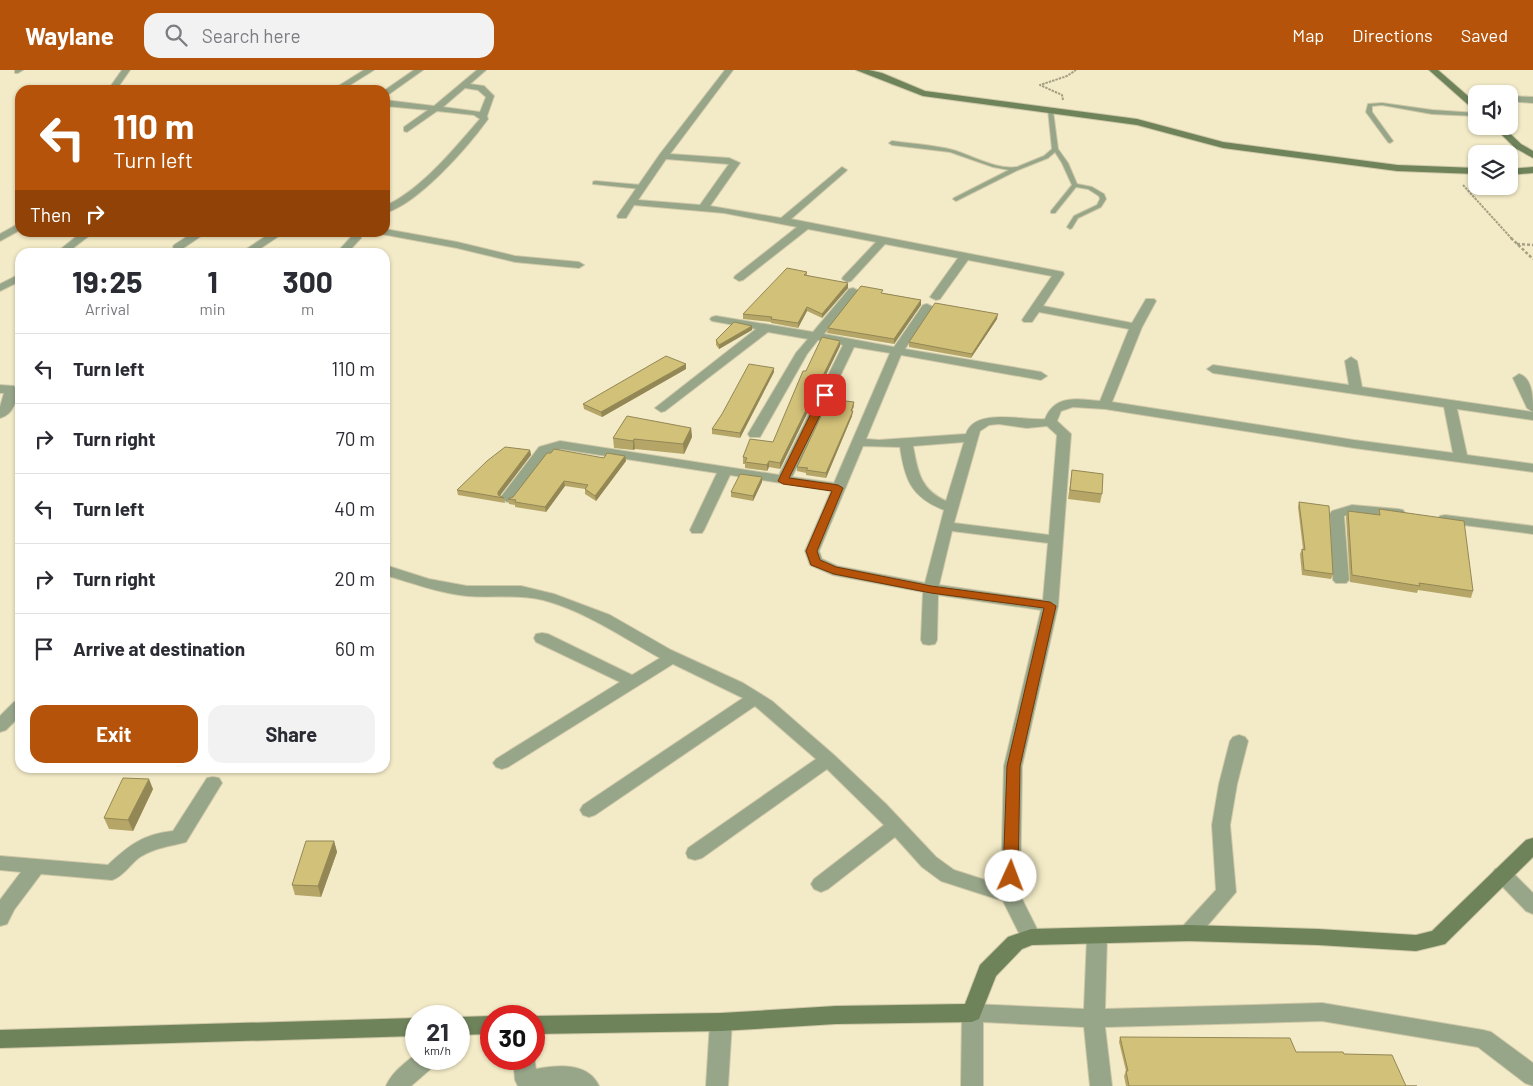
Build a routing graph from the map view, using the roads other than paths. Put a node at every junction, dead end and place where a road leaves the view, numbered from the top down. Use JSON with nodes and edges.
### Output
{"nodes":[{"id":1,"x":126,"y":70,"type":"edge"},
{"id":2,"x":370,"y":70,"type":"edge"},
{"id":3,"x":419,"y":70,"type":"edge"},
{"id":4,"x":482,"y":70,"type":"edge"},
{"id":5,"x":730,"y":70,"type":"edge"},
{"id":6,"x":860,"y":70,"type":"edge"},
{"id":7,"x":1433,"y":70,"type":"edge"},
{"id":8,"x":116,"y":85,"type":"edge"},
{"id":9,"x":344,"y":85,"type":"edge"},
{"id":10,"x":463,"y":85,"type":"junction"},
{"id":11,"x":390,"y":90,"type":"edge"},
{"id":12,"x":1468,"y":96,"type":"edge"},
{"id":13,"x":1518,"y":99,"type":"edge"},
{"id":14,"x":1533,"y":100,"type":"edge"},
{"id":15,"x":390,"y":104,"type":"edge"},
{"id":16,"x":435,"y":109,"type":"junction"},
{"id":17,"x":1050,"y":111,"type":"junction"},
{"id":18,"x":1468,"y":114,"type":"edge"},
{"id":19,"x":482,"y":116,"type":"junction"},
{"id":20,"x":407,"y":129,"type":"dead end"},
{"id":21,"x":1506,"y":135,"type":"edge"},
{"id":22,"x":1390,"y":142,"type":"dead end"},
{"id":23,"x":892,"y":143,"type":"dead end"},
{"id":24,"x":1055,"y":149,"type":"junction"},
{"id":25,"x":1533,"y":155,"type":"edge"},
{"id":26,"x":663,"y":156,"type":"junction"},
{"id":27,"x":1018,"y":168,"type":"junction"},
{"id":28,"x":842,"y":170,"type":"dead end"},
{"id":29,"x":1533,"y":170,"type":"edge"},
{"id":30,"x":1468,"y":171,"type":"edge"},
{"id":31,"x":1518,"y":171,"type":"edge"},
{"id":32,"x":595,"y":183,"type":"dead end"},
{"id":33,"x":1075,"y":185,"type":"junction"},
{"id":34,"x":641,"y":188,"type":"junction"},
{"id":35,"x":956,"y":200,"type":"dead end"},
{"id":36,"x":632,"y":202,"type":"junction"},
{"id":37,"x":390,"y":208,"type":"edge"},
{"id":38,"x":703,"y":208,"type":"junction"},
{"id":39,"x":1053,"y":212,"type":"dead end"},
{"id":40,"x":622,"y":216,"type":"dead end"},
{"id":41,"x":783,"y":221,"type":"junction"},
{"id":42,"x":806,"y":225,"type":"junction"},
{"id":43,"x":1070,"y":227,"type":"dead end"},
{"id":44,"x":15,"y":229,"type":"edge"},
{"id":45,"x":390,"y":233,"type":"edge"},
{"id":46,"x":82,"y":237,"type":"edge"},
{"id":47,"x":193,"y":237,"type":"edge"},
{"id":48,"x":272,"y":237,"type":"edge"},
{"id":49,"x":356,"y":237,"type":"edge"},
{"id":50,"x":0,"y":238,"type":"edge"},
{"id":51,"x":883,"y":240,"type":"junction"},
{"id":52,"x":178,"y":246,"type":"dead end"},
{"id":53,"x":67,"y":248,"type":"edge"},
{"id":54,"x":255,"y":248,"type":"edge"},
{"id":55,"x":345,"y":248,"type":"edge"},
{"id":56,"x":965,"y":256,"type":"junction"},
{"id":57,"x":579,"y":265,"type":"dead end"},
{"id":58,"x":739,"y":278,"type":"dead end"},
{"id":59,"x":847,"y":279,"type":"dead end"},
{"id":60,"x":15,"y":280,"type":"edge"},
{"id":61,"x":0,"y":288,"type":"edge"},
{"id":62,"x":853,"y":291,"type":"dead end"},
{"id":63,"x":936,"y":296,"type":"dead end"},
{"id":64,"x":1150,"y":300,"type":"dead end"},
{"id":65,"x":927,"y":307,"type":"dead end"},
{"id":66,"x":1037,"y":308,"type":"junction"},
{"id":67,"x":716,"y":320,"type":"dead end"},
{"id":68,"x":1028,"y":320,"type":"dead end"},
{"id":69,"x":1136,"y":327,"type":"junction"},
{"id":70,"x":764,"y":329,"type":"junction"},
{"id":71,"x":814,"y":337,"type":"junction"},
{"id":72,"x":850,"y":343,"type":"junction"},
{"id":73,"x":897,"y":351,"type":"junction"},
{"id":74,"x":1352,"y":361,"type":"dead end"},
{"id":75,"x":1213,"y":369,"type":"dead end"},
{"id":76,"x":1041,"y":376,"type":"dead end"},
{"id":77,"x":1518,"y":378,"type":"dead end"},
{"id":78,"x":0,"y":389,"type":"edge"},
{"id":79,"x":1356,"y":390,"type":"junction"},
{"id":80,"x":1450,"y":404,"type":"junction"},
{"id":81,"x":1105,"y":405,"type":"junction"},
{"id":82,"x":661,"y":408,"type":"dead end"},
{"id":83,"x":1533,"y":408,"type":"edge"},
{"id":84,"x":0,"y":414,"type":"edge"},
{"id":85,"x":1533,"y":416,"type":"edge"},
{"id":86,"x":1050,"y":422,"type":"junction"},
{"id":87,"x":755,"y":434,"type":"dead end"},
{"id":88,"x":970,"y":438,"type":"junction"},
{"id":89,"x":858,"y":442,"type":"junction"},
{"id":90,"x":906,"y":442,"type":"junction"},
{"id":91,"x":1461,"y":458,"type":"junction"},
{"id":92,"x":1533,"y":468,"type":"edge"},
{"id":93,"x":725,"y":472,"type":"junction"},
{"id":94,"x":783,"y":481,"type":"junction"},
{"id":95,"x":838,"y":488,"type":"junction"},
{"id":96,"x":507,"y":498,"type":"edge"},
{"id":97,"x":952,"y":508,"type":"junction"},
{"id":98,"x":1408,"y":514,"type":"edge"},
{"id":99,"x":1427,"y":517,"type":"edge"},
{"id":100,"x":946,"y":526,"type":"junction"},
{"id":101,"x":697,"y":530,"type":"dead end"},
{"id":102,"x":1533,"y":530,"type":"edge"},
{"id":103,"x":1055,"y":540,"type":"junction"},
{"id":104,"x":390,"y":572,"type":"edge"},
{"id":105,"x":1341,"y":580,"type":"dead end"},
{"id":106,"x":931,"y":589,"type":"junction"},
{"id":107,"x":1050,"y":606,"type":"junction"},
{"id":108,"x":542,"y":638,"type":"dead end"},
{"id":109,"x":929,"y":640,"type":"dead end"},
{"id":110,"x":673,"y":658,"type":"junction"},
{"id":111,"x":633,"y":682,"type":"junction"},
{"id":112,"x":755,"y":698,"type":"junction"},
{"id":113,"x":15,"y":711,"type":"edge"},
{"id":114,"x":0,"y":726,"type":"edge"},
{"id":115,"x":1238,"y":741,"type":"dead end"},
{"id":116,"x":828,"y":759,"type":"junction"},
{"id":117,"x":502,"y":763,"type":"dead end"},
{"id":118,"x":213,"y":783,"type":"dead end"},
{"id":119,"x":589,"y":810,"type":"dead end"},
{"id":120,"x":896,"y":826,"type":"junction"},
{"id":121,"x":1533,"y":845,"type":"edge"},
{"id":122,"x":695,"y":853,"type":"dead end"},
{"id":123,"x":0,"y":863,"type":"edge"},
{"id":124,"x":36,"y":866,"type":"junction"},
{"id":125,"x":1502,"y":874,"type":"junction"},
{"id":126,"x":821,"y":884,"type":"dead end"},
{"id":127,"x":1010,"y":894,"type":"junction"},
{"id":128,"x":1533,"y":906,"type":"edge"},
{"id":129,"x":0,"y":918,"type":"edge"},
{"id":130,"x":1188,"y":933,"type":"junction"},
{"id":131,"x":1097,"y":936,"type":"junction"},
{"id":132,"x":1023,"y":940,"type":"junction"},
{"id":133,"x":972,"y":1013,"type":"junction"},
{"id":134,"x":1094,"y":1018,"type":"junction"},
{"id":135,"x":720,"y":1022,"type":"junction"},
{"id":136,"x":545,"y":1025,"type":"edge"},
{"id":137,"x":405,"y":1027,"type":"edge"},
{"id":138,"x":0,"y":1039,"type":"edge"},
{"id":139,"x":412,"y":1070,"type":"edge"},
{"id":140,"x":525,"y":1070,"type":"edge"},
{"id":141,"x":1533,"y":1076,"type":"edge"},
{"id":142,"x":398,"y":1086,"type":"edge"},
{"id":143,"x":588,"y":1086,"type":"edge"},
{"id":144,"x":716,"y":1086,"type":"edge"},
{"id":145,"x":972,"y":1086,"type":"edge"},
{"id":146,"x":1101,"y":1086,"type":"edge"}],
"edges":[{"from":1,"to":8,"type":"street"},
{"from":2,"to":9,"type":"street"},
{"from":3,"to":11,"type":"street"},
{"from":4,"to":10,"type":"street"},
{"from":5,"to":26,"type":"street"},
{"from":6,"to":17,"type":"street"},
{"from":7,"to":12,"type":"street"},
{"from":10,"to":16,"type":"street"},
{"from":10,"to":19,"type":"street"},
{"from":13,"to":14,"type":"street"},
{"from":15,"to":16,"type":"street"},
{"from":16,"to":19,"type":"street"},
{"from":16,"to":20,"type":"street"},
{"from":17,"to":24,"type":"lane"},
{"from":17,"to":30,"type":"street"},
{"from":18,"to":22,"type":"lane"},
{"from":19,"to":37,"type":"street"},
{"from":21,"to":25,"type":"street"},
{"from":23,"to":27,"type":"lane"},
{"from":24,"to":27,"type":"lane"},
{"from":24,"to":33,"type":"lane"},
{"from":26,"to":34,"type":"street"},
{"from":26,"to":38,"type":"street"},
{"from":27,"to":35,"type":"lane"},
{"from":28,"to":41,"type":"street"},
{"from":29,"to":31,"type":"street"},
{"from":32,"to":34,"type":"lane"},
{"from":33,"to":39,"type":"lane"},
{"from":33,"to":43,"type":"lane"},
{"from":34,"to":36,"type":"street"},
{"from":36,"to":38,"type":"street"},
{"from":36,"to":40,"type":"street"},
{"from":38,"to":41,"type":"street"},
{"from":41,"to":42,"type":"street"},
{"from":42,"to":51,"type":"street"},
{"from":42,"to":58,"type":"street"},
{"from":44,"to":50,"type":"street"},
{"from":45,"to":57,"type":"street"},
{"from":46,"to":53,"type":"street"},
{"from":47,"to":52,"type":"street"},
{"from":48,"to":54,"type":"street"},
{"from":49,"to":55,"type":"street"},
{"from":51,"to":56,"type":"street"},
{"from":51,"to":59,"type":"street"},
{"from":56,"to":63,"type":"street"},
{"from":56,"to":66,"type":"street"},
{"from":60,"to":61,"type":"street"},
{"from":62,"to":71,"type":"street"},
{"from":64,"to":69,"type":"street"},
{"from":65,"to":73,"type":"street"},
{"from":66,"to":68,"type":"street"},
{"from":66,"to":69,"type":"street"},
{"from":67,"to":70,"type":"street"},
{"from":69,"to":81,"type":"street"},
{"from":70,"to":71,"type":"street"},
{"from":70,"to":82,"type":"street"},
{"from":71,"to":72,"type":"street"},
{"from":71,"to":87,"type":"street"},
{"from":72,"to":73,"type":"street"},
{"from":72,"to":94,"type":"street"},
{"from":73,"to":76,"type":"street"},
{"from":73,"to":89,"type":"street"},
{"from":74,"to":79,"type":"street"},
{"from":75,"to":79,"type":"street"},
{"from":77,"to":83,"type":"street"},
{"from":78,"to":84,"type":"street"},
{"from":79,"to":80,"type":"street"},
{"from":80,"to":85,"type":"street"},
{"from":80,"to":91,"type":"street"},
{"from":81,"to":86,"type":"street"},
{"from":81,"to":91,"type":"street"},
{"from":86,"to":88,"type":"street"},
{"from":86,"to":103,"type":"street"},
{"from":88,"to":90,"type":"street"},
{"from":88,"to":97,"type":"street"},
{"from":89,"to":90,"type":"street"},
{"from":89,"to":95,"type":"street"},
{"from":90,"to":97,"type":"street"},
{"from":91,"to":92,"type":"street"},
{"from":93,"to":94,"type":"street"},
{"from":93,"to":96,"type":"street"},
{"from":93,"to":101,"type":"street"},
{"from":94,"to":95,"type":"street"},
{"from":95,"to":106,"type":"street"},
{"from":97,"to":100,"type":"street"},
{"from":98,"to":105,"type":"street"},
{"from":99,"to":102,"type":"street"},
{"from":100,"to":103,"type":"street"},
{"from":100,"to":106,"type":"street"},
{"from":103,"to":107,"type":"street"},
{"from":104,"to":110,"type":"street"},
{"from":106,"to":107,"type":"street"},
{"from":106,"to":109,"type":"street"},
{"from":107,"to":127,"type":"street"},
{"from":108,"to":111,"type":"street"},
{"from":110,"to":111,"type":"street"},
{"from":110,"to":112,"type":"street"},
{"from":111,"to":117,"type":"street"},
{"from":112,"to":116,"type":"street"},
{"from":112,"to":119,"type":"street"},
{"from":113,"to":114,"type":"street"},
{"from":115,"to":130,"type":"street"},
{"from":116,"to":120,"type":"street"},
{"from":116,"to":122,"type":"street"},
{"from":118,"to":124,"type":"street"},
{"from":120,"to":126,"type":"street"},
{"from":120,"to":127,"type":"street"},
{"from":121,"to":125,"type":"street"},
{"from":123,"to":124,"type":"street"},
{"from":124,"to":129,"type":"street"},
{"from":125,"to":128,"type":"street"},
{"from":125,"to":130,"type":"street"},
{"from":127,"to":132,"type":"street"},
{"from":130,"to":131,"type":"street"},
{"from":131,"to":132,"type":"street"},
{"from":131,"to":134,"type":"street"},
{"from":132,"to":133,"type":"street"},
{"from":133,"to":134,"type":"street"},
{"from":133,"to":135,"type":"street"},
{"from":133,"to":145,"type":"street"},
{"from":134,"to":141,"type":"street"},
{"from":134,"to":146,"type":"street"},
{"from":135,"to":136,"type":"street"},
{"from":135,"to":144,"type":"street"},
{"from":137,"to":138,"type":"street"},
{"from":139,"to":142,"type":"street"},
{"from":140,"to":143,"type":"street"}]}
